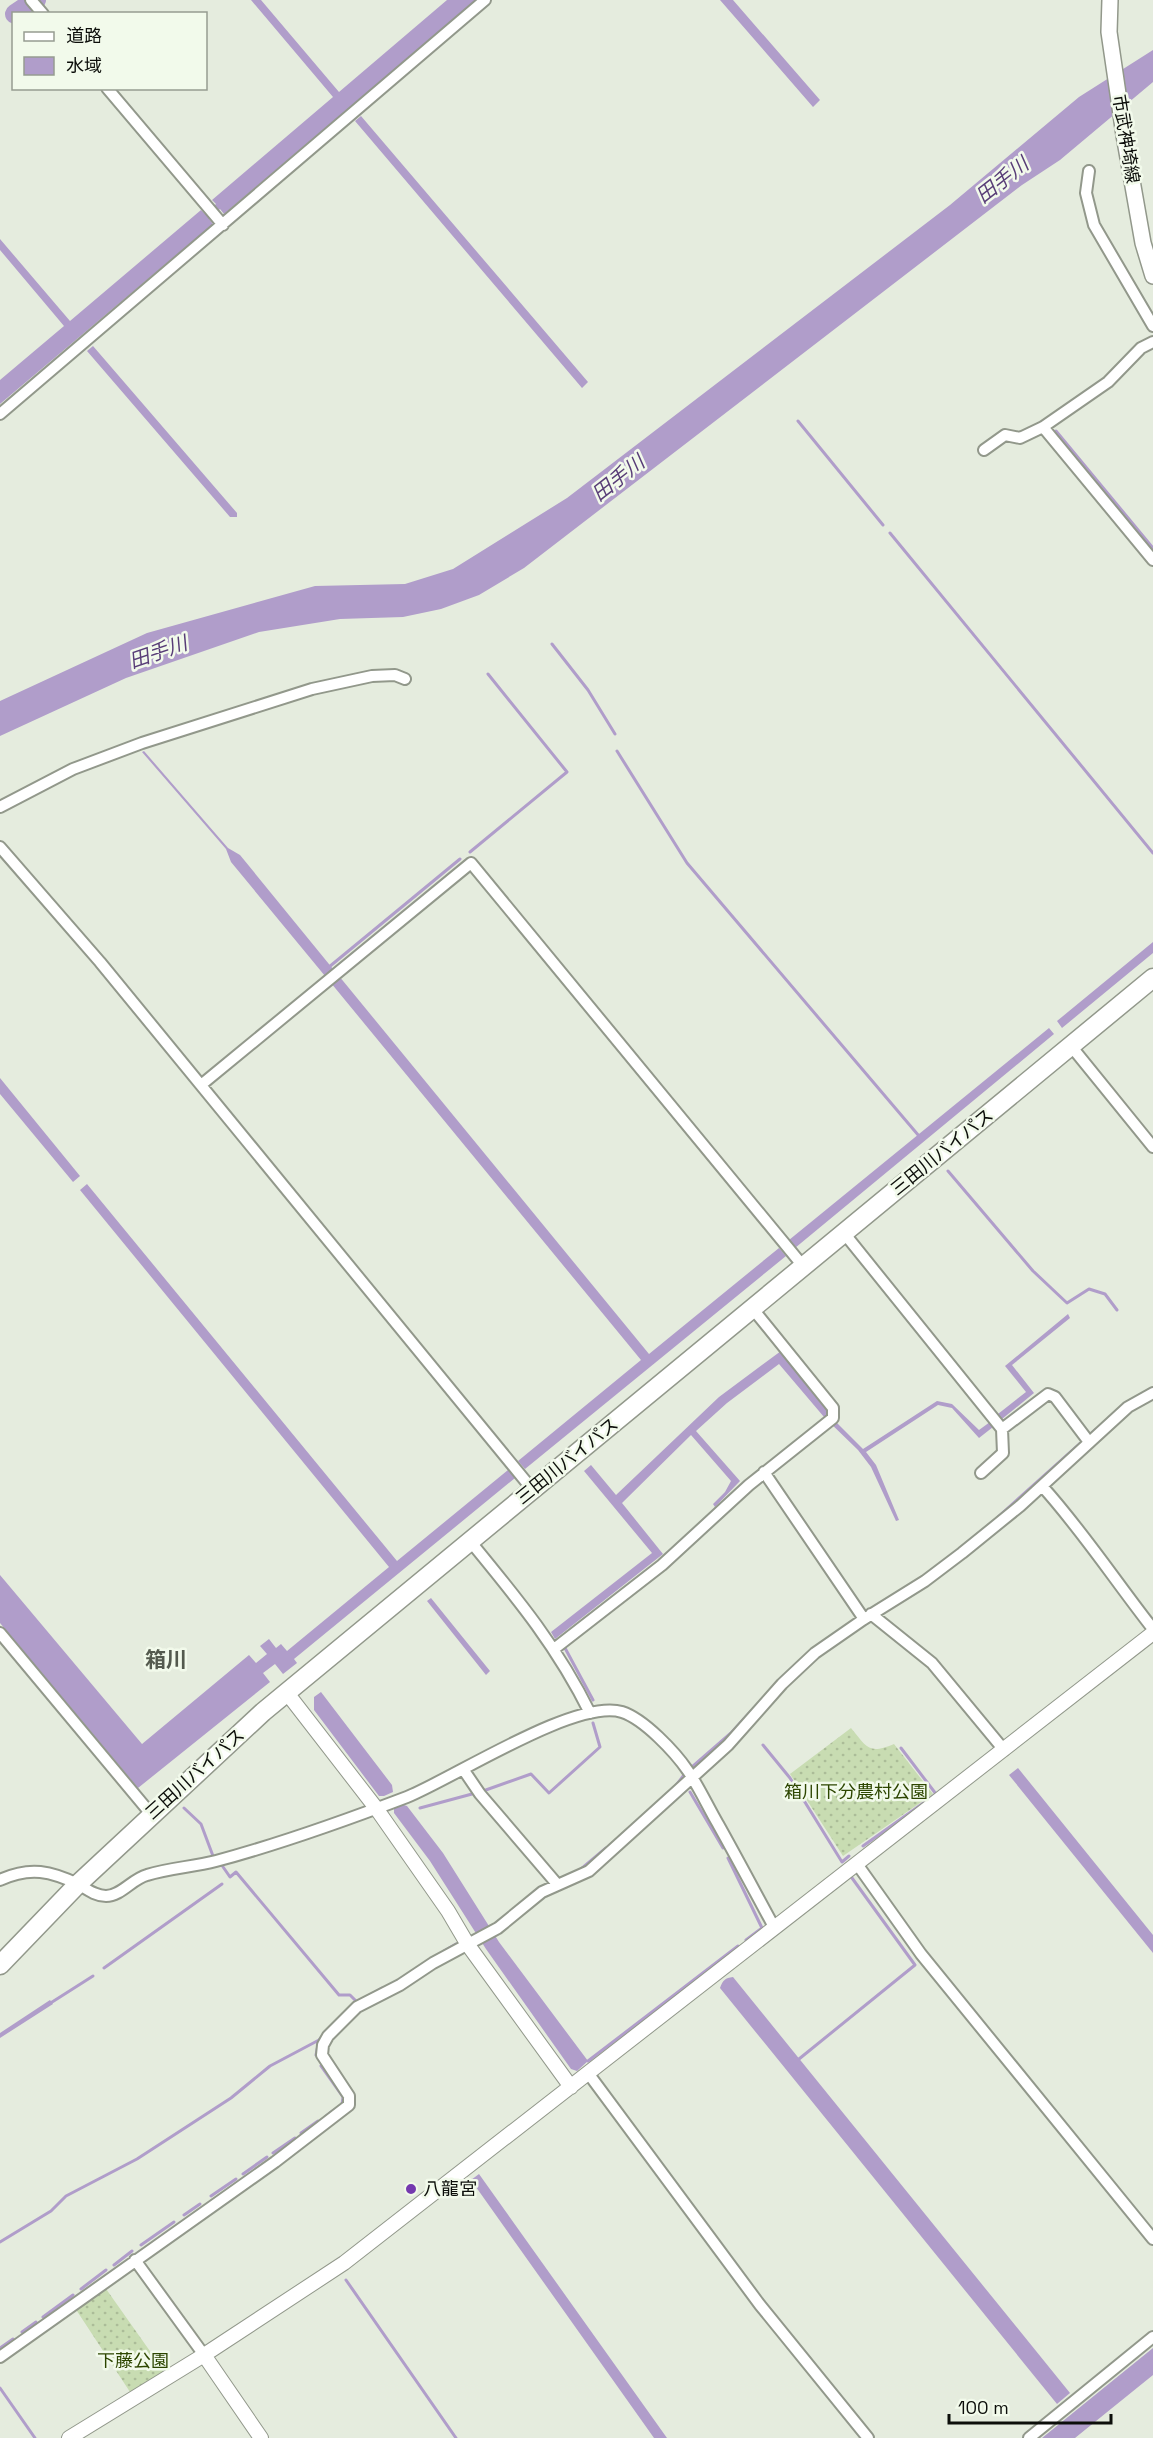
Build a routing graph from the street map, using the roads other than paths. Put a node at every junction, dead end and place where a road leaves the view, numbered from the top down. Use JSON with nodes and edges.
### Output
{"nodes":[{"id":1,"x":31,"y":0,"type":"edge"},
{"id":2,"x":484,"y":0,"type":"edge"},
{"id":3,"x":1110,"y":0,"type":"edge"},
{"id":4,"x":41,"y":12,"type":"edge"},
{"id":5,"x":109,"y":90,"type":"edge"},
{"id":6,"x":1089,"y":171,"type":"dead end"},
{"id":7,"x":216,"y":216,"type":"junction"},
{"id":8,"x":1153,"y":276,"type":"edge"},
{"id":9,"x":1153,"y":326,"type":"edge"},
{"id":10,"x":1153,"y":342,"type":"edge"},
{"id":11,"x":0,"y":414,"type":"edge"},
{"id":12,"x":1043,"y":427,"type":"junction"},
{"id":13,"x":984,"y":450,"type":"dead end"},
{"id":14,"x":1153,"y":560,"type":"edge"},
{"id":15,"x":405,"y":679,"type":"dead end"},
{"id":16,"x":0,"y":807,"type":"edge"},
{"id":17,"x":0,"y":847,"type":"edge"},
{"id":18,"x":1153,"y":978,"type":"edge"},
{"id":19,"x":1071,"y":1046,"type":"junction"},
{"id":20,"x":201,"y":1085,"type":"junction"},
{"id":21,"x":1153,"y":1147,"type":"edge"},
{"id":22,"x":844,"y":1233,"type":"junction"},
{"id":23,"x":803,"y":1266,"type":"junction"},
{"id":24,"x":753,"y":1309,"type":"junction"},
{"id":25,"x":1153,"y":1393,"type":"edge"},
{"id":26,"x":1002,"y":1429,"type":"junction"},
{"id":27,"x":1086,"y":1438,"type":"junction"},
{"id":28,"x":764,"y":1473,"type":"junction"},
{"id":29,"x":981,"y":1473,"type":"dead end"},
{"id":30,"x":1042,"y":1486,"type":"junction"},
{"id":31,"x":532,"y":1489,"type":"junction"},
{"id":32,"x":470,"y":1541,"type":"junction"},
{"id":33,"x":864,"y":1615,"type":"junction"},
{"id":34,"x":1153,"y":1631,"type":"edge"},
{"id":35,"x":0,"y":1633,"type":"edge"},
{"id":36,"x":554,"y":1650,"type":"junction"},
{"id":37,"x":287,"y":1693,"type":"junction"},
{"id":38,"x":590,"y":1713,"type":"junction"},
{"id":39,"x":1004,"y":1750,"type":"junction"},
{"id":40,"x":463,"y":1769,"type":"junction"},
{"id":41,"x":692,"y":1777,"type":"junction"},
{"id":42,"x":376,"y":1808,"type":"junction"},
{"id":43,"x":151,"y":1814,"type":"junction"},
{"id":44,"x":857,"y":1864,"type":"junction"},
{"id":45,"x":0,"y":1880,"type":"edge"},
{"id":46,"x":78,"y":1884,"type":"junction"},
{"id":47,"x":557,"y":1884,"type":"junction"},
{"id":48,"x":774,"y":1926,"type":"junction"},
{"id":49,"x":472,"y":1942,"type":"junction"},
{"id":50,"x":0,"y":1965,"type":"edge"},
{"id":51,"x":588,"y":2073,"type":"junction"},
{"id":52,"x":572,"y":2087,"type":"junction"},
{"id":53,"x":1153,"y":2239,"type":"edge"},
{"id":54,"x":135,"y":2260,"type":"junction"},
{"id":55,"x":1153,"y":2337,"type":"edge"},
{"id":56,"x":204,"y":2355,"type":"junction"},
{"id":57,"x":0,"y":2357,"type":"edge"},
{"id":58,"x":69,"y":2438,"type":"edge"},
{"id":59,"x":261,"y":2438,"type":"edge"},
{"id":60,"x":868,"y":2438,"type":"edge"},
{"id":61,"x":1029,"y":2438,"type":"edge"}],
"edges":[{"from":1,"to":4,"type":"street"},
{"from":2,"to":7,"type":"street"},
{"from":3,"to":8,"type":"main road","name":"市武神埼線"},
{"from":5,"to":7,"type":"street"},
{"from":6,"to":9,"type":"street"},
{"from":7,"to":11,"type":"street"},
{"from":10,"to":12,"type":"street"},
{"from":12,"to":13,"type":"street"},
{"from":12,"to":14,"type":"street"},
{"from":15,"to":16,"type":"street"},
{"from":17,"to":20,"type":"street"},
{"from":18,"to":19,"type":"highway","name":"三田川バイパス"},
{"from":19,"to":21,"type":"street"},
{"from":19,"to":22,"type":"highway","name":"三田川バイパス"},
{"from":20,"to":23,"type":"street"},
{"from":20,"to":31,"type":"street"},
{"from":22,"to":23,"type":"highway","name":"三田川バイパス"},
{"from":22,"to":26,"type":"street"},
{"from":23,"to":24,"type":"highway","name":"三田川バイパス"},
{"from":24,"to":28,"type":"street"},
{"from":24,"to":31,"type":"highway","name":"三田川バイパス"},
{"from":25,"to":27,"type":"street"},
{"from":26,"to":27,"type":"street"},
{"from":26,"to":29,"type":"street"},
{"from":27,"to":30,"type":"street"},
{"from":28,"to":33,"type":"street"},
{"from":28,"to":36,"type":"street"},
{"from":30,"to":33,"type":"street"},
{"from":30,"to":34,"type":"street"},
{"from":31,"to":32,"type":"highway","name":"三田川バイパス"},
{"from":32,"to":36,"type":"street"},
{"from":32,"to":37,"type":"highway","name":"三田川バイパス"},
{"from":33,"to":39,"type":"street"},
{"from":33,"to":41,"type":"street"},
{"from":34,"to":39,"type":"street"},
{"from":35,"to":43,"type":"street"},
{"from":36,"to":38,"type":"street"},
{"from":37,"to":42,"type":"street"},
{"from":37,"to":43,"type":"highway","name":"三田川バイパス"},
{"from":38,"to":40,"type":"street"},
{"from":38,"to":41,"type":"street"},
{"from":39,"to":44,"type":"street"},
{"from":40,"to":42,"type":"street"},
{"from":40,"to":47,"type":"street"},
{"from":41,"to":47,"type":"street"},
{"from":41,"to":48,"type":"street"},
{"from":42,"to":46,"type":"street"},
{"from":42,"to":49,"type":"street"},
{"from":43,"to":46,"type":"highway","name":"三田川バイパス"},
{"from":44,"to":48,"type":"street"},
{"from":44,"to":53,"type":"street"},
{"from":45,"to":46,"type":"street"},
{"from":46,"to":50,"type":"highway","name":"三田川バイパス"},
{"from":47,"to":49,"type":"street"},
{"from":48,"to":51,"type":"street"},
{"from":49,"to":52,"type":"street"},
{"from":49,"to":54,"type":"street"},
{"from":51,"to":52,"type":"street"},
{"from":51,"to":60,"type":"street"},
{"from":52,"to":56,"type":"street"},
{"from":54,"to":56,"type":"street"},
{"from":54,"to":57,"type":"street"},
{"from":55,"to":61,"type":"street"},
{"from":56,"to":58,"type":"street"},
{"from":56,"to":59,"type":"street"}]}
